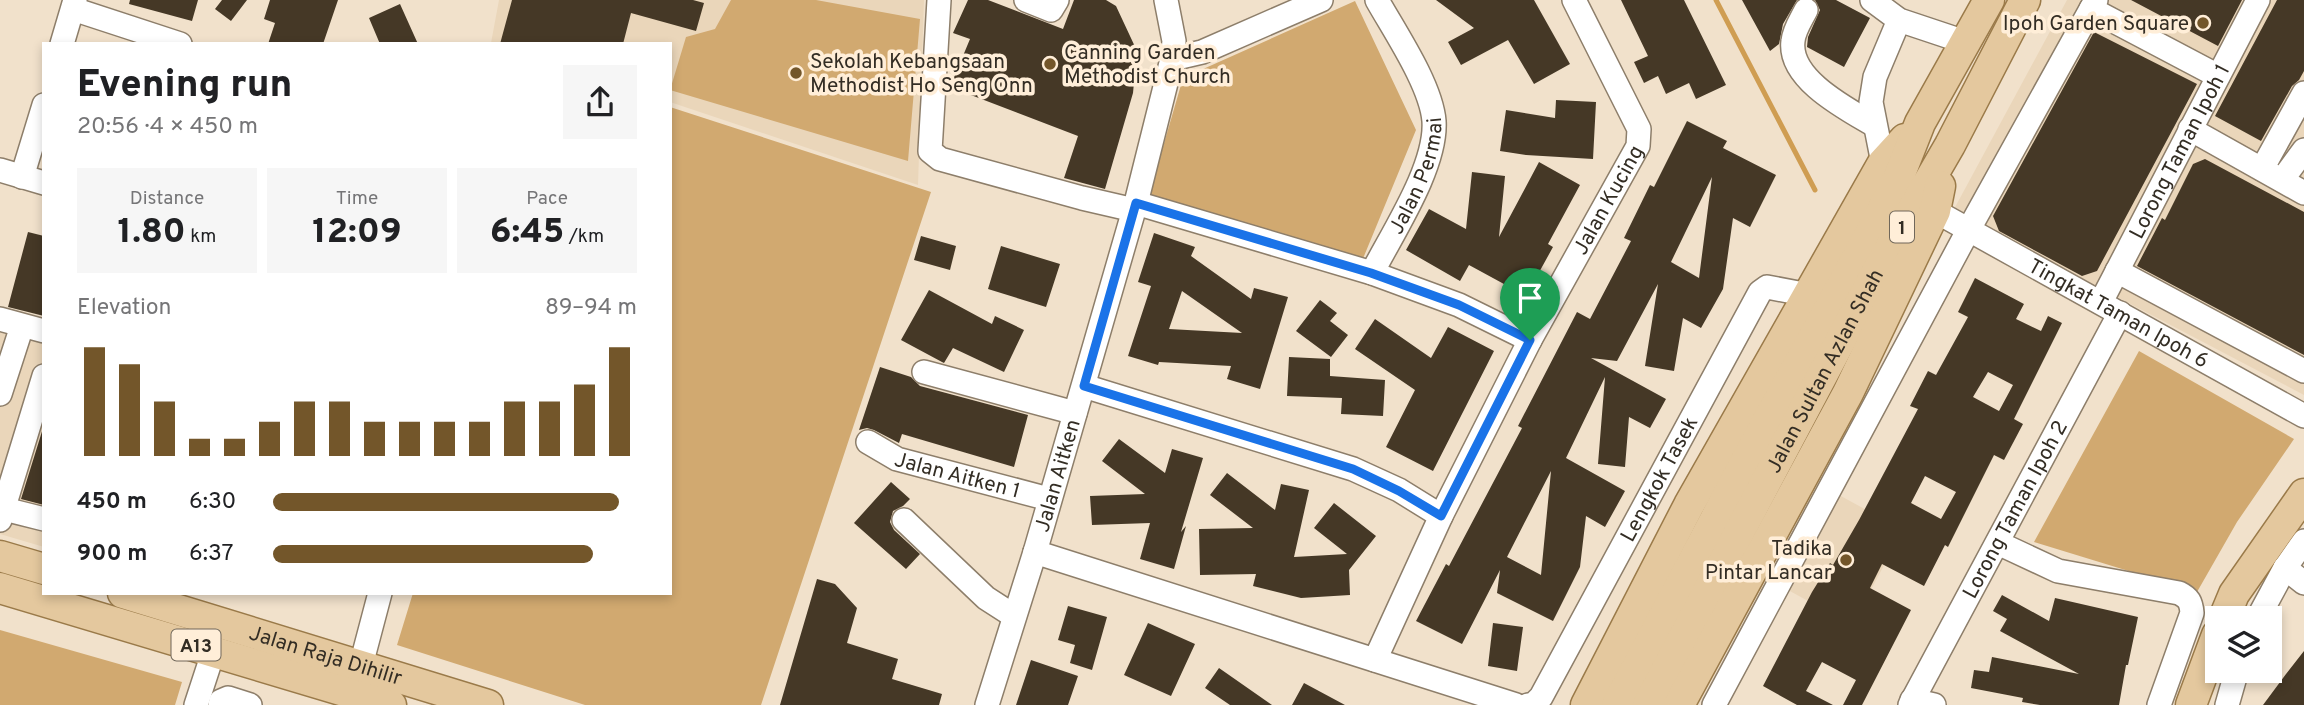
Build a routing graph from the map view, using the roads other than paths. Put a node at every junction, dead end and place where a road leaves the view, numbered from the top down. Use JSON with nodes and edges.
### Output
{"nodes":[{"id":1,"x":939,"y":0,"type":"edge"},
{"id":2,"x":1026,"y":0,"type":"edge"},
{"id":3,"x":1057,"y":0,"type":"edge"},
{"id":4,"x":1166,"y":0,"type":"edge"},
{"id":5,"x":1321,"y":0,"type":"edge"},
{"id":6,"x":1377,"y":0,"type":"edge"},
{"id":7,"x":1574,"y":0,"type":"edge"},
{"id":8,"x":1872,"y":0,"type":"edge"},
{"id":9,"x":1989,"y":0,"type":"edge"},
{"id":10,"x":2025,"y":0,"type":"edge"},
{"id":11,"x":2258,"y":0,"type":"edge"},
{"id":12,"x":74,"y":4,"type":"edge"},
{"id":13,"x":2093,"y":4,"type":"edge"},
{"id":14,"x":1806,"y":10,"type":"dead end"},
{"id":15,"x":1899,"y":20,"type":"junction"},
{"id":16,"x":63,"y":42,"type":"edge"},
{"id":17,"x":175,"y":42,"type":"edge"},
{"id":18,"x":1965,"y":42,"type":"junction"},
{"id":19,"x":1172,"y":59,"type":"junction"},
{"id":20,"x":2218,"y":75,"type":"junction"},
{"id":21,"x":2304,"y":93,"type":"edge"},
{"id":22,"x":42,"y":119,"type":"edge"},
{"id":23,"x":1920,"y":123,"type":"junction"},
{"id":24,"x":1874,"y":125,"type":"junction"},
{"id":25,"x":2190,"y":129,"type":"junction"},
{"id":26,"x":1950,"y":145,"type":"junction"},
{"id":27,"x":2304,"y":150,"type":"edge"},
{"id":28,"x":1883,"y":163,"type":"junction"},
{"id":29,"x":0,"y":170,"type":"edge"},
{"id":30,"x":2272,"y":175,"type":"junction"},
{"id":31,"x":33,"y":180,"type":"edge"},
{"id":32,"x":2304,"y":192,"type":"edge"},
{"id":33,"x":1135,"y":206,"type":"junction"},
{"id":34,"x":1935,"y":211,"type":"junction"},
{"id":35,"x":1969,"y":229,"type":"junction"},
{"id":36,"x":2117,"y":271,"type":"junction"},
{"id":37,"x":1371,"y":273,"type":"junction"},
{"id":38,"x":1810,"y":295,"type":"junction"},
{"id":39,"x":2111,"y":308,"type":"junction"},
{"id":40,"x":22,"y":326,"type":"edge"},
{"id":41,"x":1530,"y":340,"type":"junction"},
{"id":42,"x":2304,"y":371,"type":"edge"},
{"id":43,"x":924,"y":372,"type":"dead end"},
{"id":44,"x":42,"y":382,"type":"edge"},
{"id":45,"x":1084,"y":386,"type":"junction"},
{"id":46,"x":0,"y":394,"type":"edge"},
{"id":47,"x":1075,"y":414,"type":"junction"},
{"id":48,"x":2304,"y":416,"type":"edge"},
{"id":49,"x":868,"y":442,"type":"dead end"},
{"id":50,"x":1768,"y":449,"type":"junction"},
{"id":51,"x":2304,"y":494,"type":"edge"},
{"id":52,"x":1049,"y":499,"type":"junction"},
{"id":53,"x":1,"y":512,"type":"edge"},
{"id":54,"x":1441,"y":516,"type":"junction"},
{"id":55,"x":42,"y":519,"type":"edge"},
{"id":56,"x":904,"y":520,"type":"dead end"},
{"id":57,"x":2304,"y":541,"type":"edge"},
{"id":58,"x":1998,"y":543,"type":"junction"},
{"id":59,"x":1035,"y":552,"type":"junction"},
{"id":60,"x":0,"y":556,"type":"edge"},
{"id":61,"x":42,"y":568,"type":"edge"},
{"id":62,"x":2285,"y":568,"type":"junction"},
{"id":63,"x":2304,"y":583,"type":"edge"},
{"id":64,"x":0,"y":587,"type":"edge"},
{"id":65,"x":379,"y":595,"type":"edge"},
{"id":66,"x":143,"y":596,"type":"edge"},
{"id":67,"x":2229,"y":606,"type":"edge"},
{"id":68,"x":2264,"y":606,"type":"edge"},
{"id":69,"x":1014,"y":616,"type":"junction"},
{"id":70,"x":214,"y":650,"type":"junction"},
{"id":71,"x":1375,"y":660,"type":"junction"},
{"id":72,"x":360,"y":665,"type":"junction"},
{"id":73,"x":2205,"y":667,"type":"edge"},
{"id":74,"x":2234,"y":683,"type":"edge"},
{"id":75,"x":990,"y":703,"type":"edge"},
{"id":76,"x":1919,"y":703,"type":"edge"},
{"id":77,"x":196,"y":705,"type":"edge"},
{"id":78,"x":220,"y":705,"type":"edge"},
{"id":79,"x":250,"y":705,"type":"edge"},
{"id":80,"x":391,"y":705,"type":"edge"},
{"id":81,"x":488,"y":705,"type":"edge"},
{"id":82,"x":1516,"y":705,"type":"edge"},
{"id":83,"x":1528,"y":705,"type":"edge"},
{"id":84,"x":1586,"y":705,"type":"edge"},
{"id":85,"x":1618,"y":705,"type":"edge"},
{"id":86,"x":1648,"y":705,"type":"edge"},
{"id":87,"x":1679,"y":705,"type":"edge"},
{"id":88,"x":1714,"y":705,"type":"edge"},
{"id":89,"x":2159,"y":705,"type":"edge"},
{"id":90,"x":2191,"y":705,"type":"edge"},
{"id":91,"x":2227,"y":705,"type":"edge"}],
"edges":[{"from":1,"to":33,"type":"street"},
{"from":2,"to":3,"type":"street"},
{"from":4,"to":19,"type":"street","name":"Jalan Aitken"},
{"from":5,"to":19,"type":"street"},
{"from":6,"to":37,"type":"street","name":"Jalan Permai"},
{"from":7,"to":41,"type":"street","name":"Jalan Kucing"},
{"from":8,"to":15,"type":"street"},
{"from":9,"to":18,"type":"main road","name":"Jalan Sultan Azlan Shah","number":"1"},
{"from":10,"to":26,"type":"main road","name":"Jalan Sultan Azlan Shah","number":"1"},
{"from":11,"to":20,"type":"street","name":"Lorong Taman Ipoh 1"},
{"from":12,"to":16,"type":"street"},
{"from":12,"to":17,"type":"street"},
{"from":13,"to":20,"type":"street"},
{"from":13,"to":35,"type":"street"},
{"from":14,"to":24,"type":"street"},
{"from":15,"to":18,"type":"street"},
{"from":15,"to":24,"type":"street"},
{"from":18,"to":23,"type":"main road","name":"Jalan Sultan Azlan Shah","number":"1"},
{"from":19,"to":33,"type":"street","name":"Jalan Aitken"},
{"from":20,"to":25,"type":"street","name":"Lorong Taman Ipoh 1"},
{"from":21,"to":30,"type":"street"},
{"from":22,"to":31,"type":"street"},
{"from":23,"to":28,"type":"main road"},
{"from":23,"to":50,"type":"main road","name":"Jalan Sultan Azlan Shah","number":"1"},
{"from":24,"to":28,"type":"street"},
{"from":25,"to":30,"type":"street"},
{"from":25,"to":36,"type":"street","name":"Lorong Taman Ipoh 1"},
{"from":26,"to":34,"type":"main road"},
{"from":26,"to":50,"type":"main road","name":"Jalan Sultan Azlan Shah","number":"1"},
{"from":27,"to":30,"type":"street"},
{"from":28,"to":38,"type":"main road"},
{"from":29,"to":31,"type":"street"},
{"from":30,"to":32,"type":"street"},
{"from":33,"to":37,"type":"street"},
{"from":33,"to":45,"type":"street","name":"Jalan Aitken"},
{"from":34,"to":35,"type":"street","name":"Tingkat Taman Ipoh 6"},
{"from":34,"to":87,"type":"main road"},
{"from":35,"to":39,"type":"street","name":"Tingkat Taman Ipoh 6"},
{"from":35,"to":88,"type":"street"},
{"from":36,"to":39,"type":"street","name":"Lorong Taman Ipoh 1"},
{"from":36,"to":42,"type":"street"},
{"from":37,"to":41,"type":"street"},
{"from":38,"to":83,"type":"street","name":"Lengkok Tasek"},
{"from":38,"to":84,"type":"main road"},
{"from":39,"to":48,"type":"street","name":"Tingkat Taman Ipoh 6"},
{"from":39,"to":58,"type":"street","name":"Lorong Taman Ipoh 2"},
{"from":40,"to":46,"type":"street"},
{"from":41,"to":54,"type":"street","name":"Jalan Kucing"},
{"from":43,"to":47,"type":"street"},
{"from":44,"to":53,"type":"street"},
{"from":45,"to":47,"type":"street","name":"Jalan Aitken"},
{"from":45,"to":54,"type":"street"},
{"from":47,"to":52,"type":"street","name":"Jalan Aitken"},
{"from":49,"to":52,"type":"street","name":"Jalan Aitken 1"},
{"from":50,"to":85,"type":"main road","name":"Jalan Sultan Azlan Shah","number":"1"},
{"from":50,"to":86,"type":"main road","name":"Jalan Sultan Azlan Shah","number":"1"},
{"from":51,"to":67,"type":"main road"},
{"from":52,"to":59,"type":"street","name":"Jalan Aitken"},
{"from":53,"to":55,"type":"street"},
{"from":54,"to":71,"type":"street","name":"Jalan Kucing"},
{"from":56,"to":69,"type":"street"},
{"from":57,"to":62,"type":"street"},
{"from":58,"to":76,"type":"street","name":"Lorong Taman Ipoh 2"},
{"from":58,"to":89,"type":"street"},
{"from":59,"to":69,"type":"street","name":"Jalan Aitken"},
{"from":59,"to":71,"type":"street"},
{"from":60,"to":61,"type":"main road"},
{"from":62,"to":63,"type":"street"},
{"from":62,"to":68,"type":"street"},
{"from":64,"to":70,"type":"main road","name":"Jalan Raja Dihilir","number":"A13"},
{"from":65,"to":72,"type":"street"},
{"from":66,"to":72,"type":"main road","name":"Jalan Raja Dihilir","number":"A13"},
{"from":69,"to":75,"type":"street","name":"Jalan Aitken"},
{"from":70,"to":77,"type":"street"},
{"from":70,"to":80,"type":"main road","name":"Jalan Raja Dihilir","number":"A13"},
{"from":71,"to":82,"type":"street"},
{"from":72,"to":81,"type":"main road","name":"Jalan Raja Dihilir","number":"A13"},
{"from":73,"to":90,"type":"main road"},
{"from":74,"to":91,"type":"street"},
{"from":78,"to":79,"type":"street"}]}
